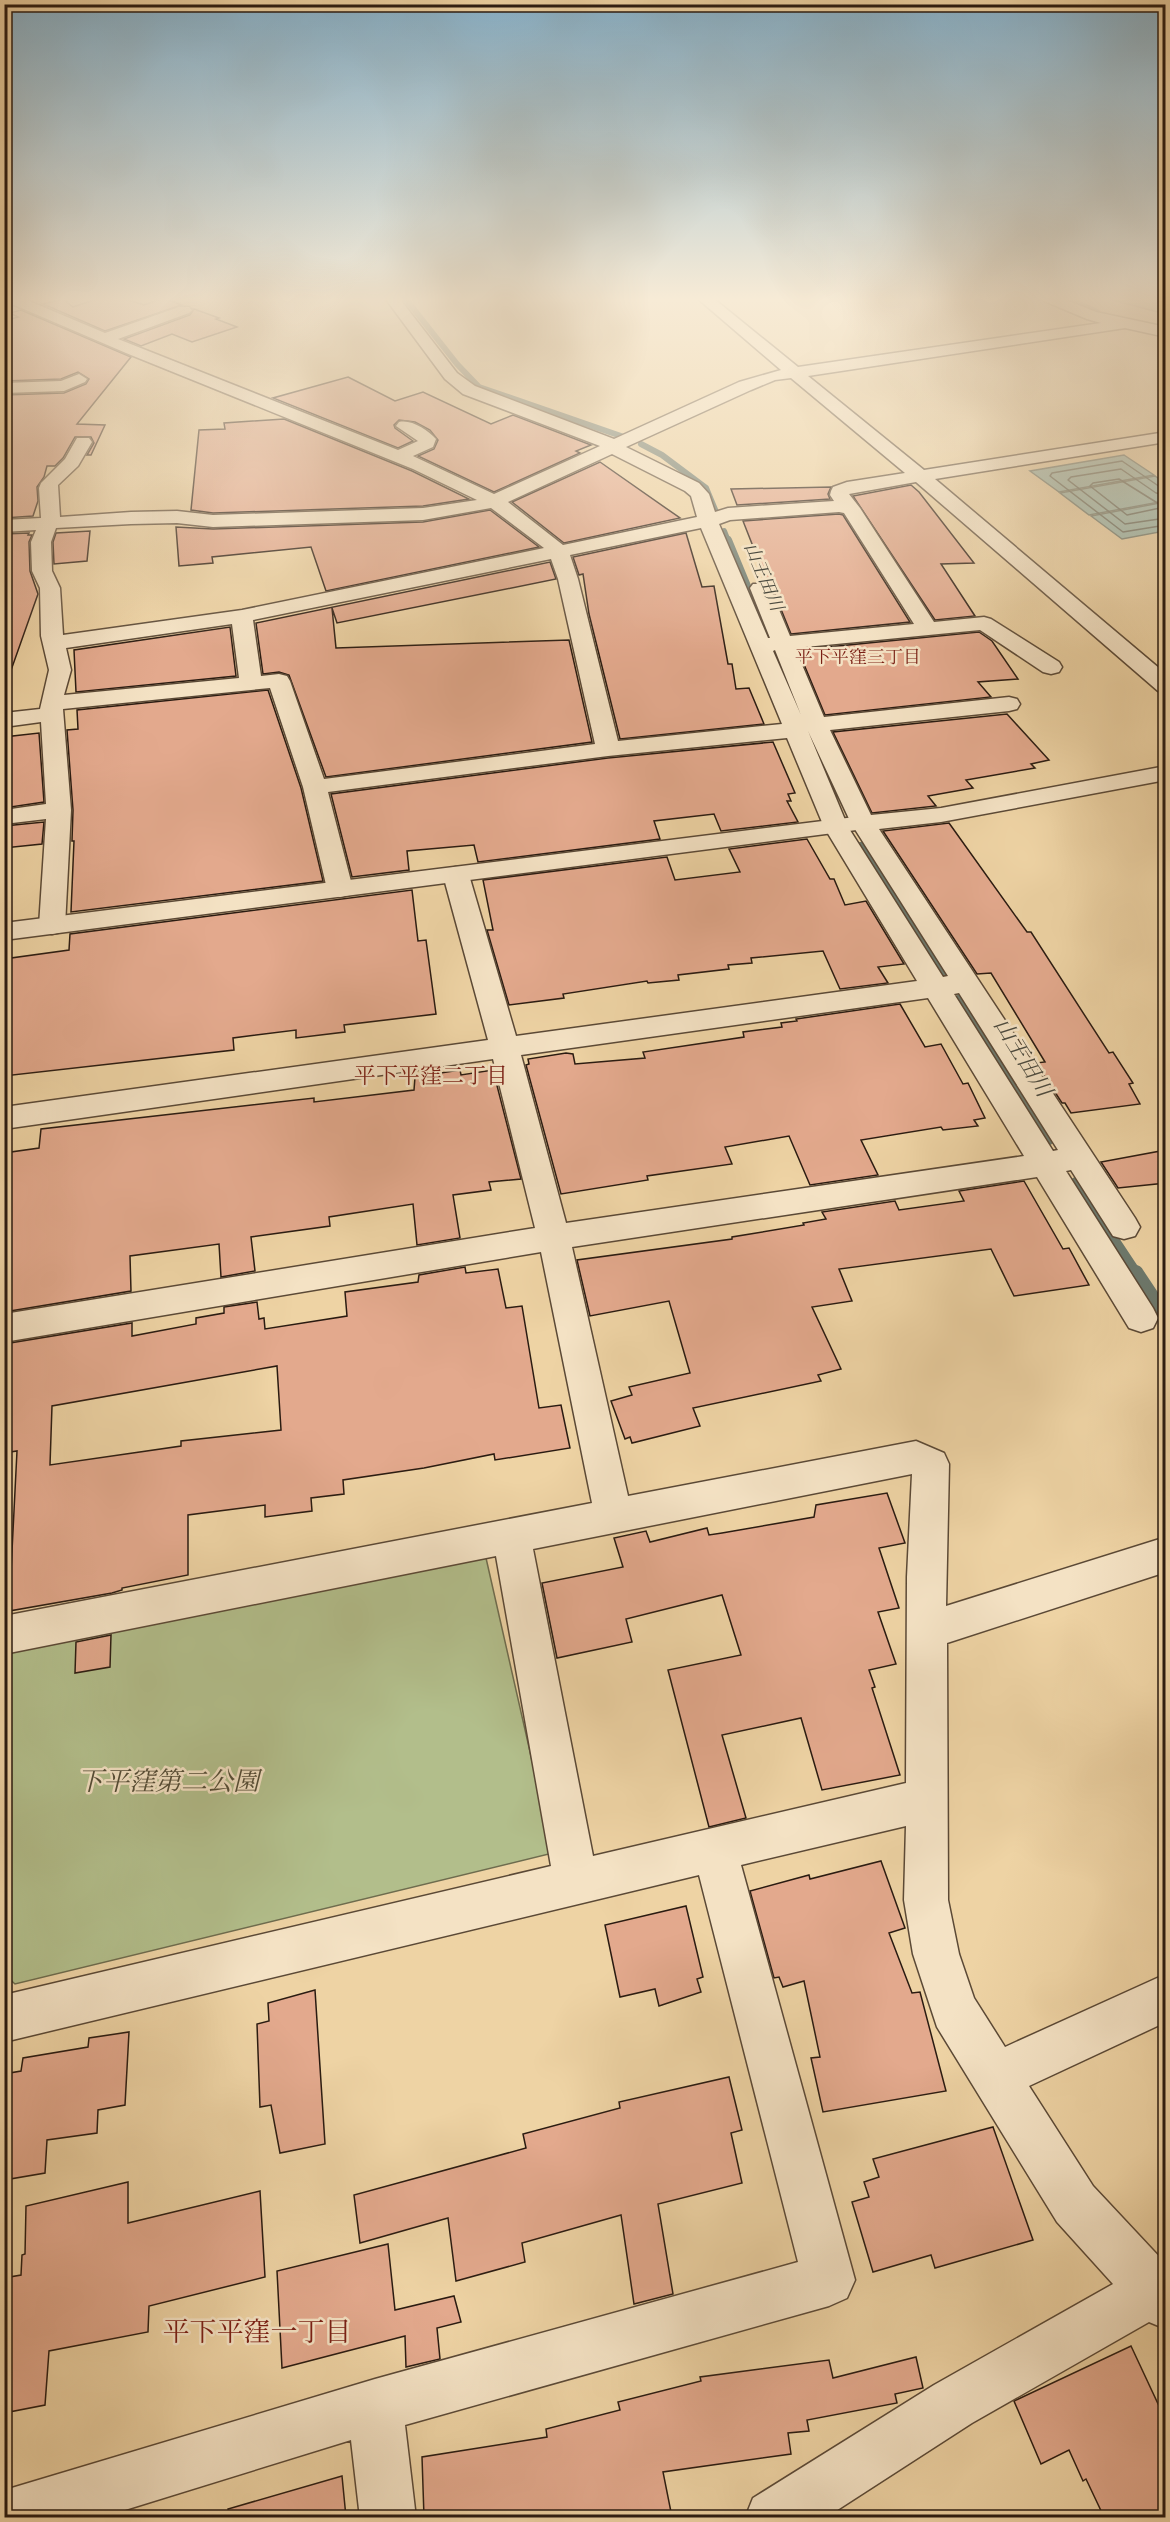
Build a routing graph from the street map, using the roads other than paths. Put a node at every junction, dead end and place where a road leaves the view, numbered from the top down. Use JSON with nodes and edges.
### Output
{"nodes":[{"id":1,"x":297,"y":416,"type":"edge"},
{"id":2,"x":537,"y":416,"type":"edge"},
{"id":3,"x":680,"y":416,"type":"edge"},
{"id":4,"x":846,"y":416,"type":"edge"},
{"id":5,"x":405,"y":426,"type":"dead end"},
{"id":6,"x":1166,"y":437,"type":"edge"},
{"id":7,"x":83,"y":442,"type":"dead end"},
{"id":8,"x":612,"y":447,"type":"junction"},
{"id":9,"x":399,"y":457,"type":"junction"},
{"id":10,"x":921,"y":477,"type":"junction"},
{"id":11,"x":494,"y":501,"type":"junction"},
{"id":12,"x":851,"y":508,"type":"junction"},
{"id":13,"x":718,"y":518,"type":"junction"},
{"id":14,"x":46,"y":524,"type":"junction"},
{"id":15,"x":4,"y":526,"type":"edge"},
{"id":16,"x":558,"y":550,"type":"junction"},
{"id":17,"x":242,"y":616,"type":"junction"},
{"id":18,"x":927,"y":628,"type":"junction"},
{"id":19,"x":54,"y":643,"type":"junction"},
{"id":20,"x":772,"y":644,"type":"junction"},
{"id":21,"x":1051,"y":667,"type":"dead end"},
{"id":22,"x":251,"y":684,"type":"junction"},
{"id":23,"x":1166,"y":686,"type":"edge"},
{"id":24,"x":1008,"y":704,"type":"dead end"},
{"id":25,"x":51,"y":708,"type":"junction"},
{"id":26,"x":4,"y":720,"type":"edge"},
{"id":27,"x":805,"y":727,"type":"junction"},
{"id":28,"x":608,"y":750,"type":"junction"},
{"id":29,"x":1166,"y":773,"type":"edge"},
{"id":30,"x":315,"y":788,"type":"junction"},
{"id":31,"x":59,"y":810,"type":"junction"},
{"id":32,"x":4,"y":817,"type":"edge"},
{"id":33,"x":863,"y":823,"type":"junction"},
{"id":34,"x":836,"y":827,"type":"junction"},
{"id":35,"x":456,"y":875,"type":"junction"},
{"id":36,"x":340,"y":889,"type":"junction"},
{"id":37,"x":52,"y":926,"type":"junction"},
{"id":38,"x":4,"y":932,"type":"edge"},
{"id":39,"x":966,"y":983,"type":"junction"},
{"id":40,"x":937,"y":989,"type":"junction"},
{"id":41,"x":505,"y":1048,"type":"junction"},
{"id":42,"x":4,"y":1118,"type":"edge"},
{"id":43,"x":1078,"y":1157,"type":"junction"},
{"id":44,"x":1046,"y":1164,"type":"junction"},
{"id":45,"x":1124,"y":1227,"type":"dead end"},
{"id":46,"x":554,"y":1237,"type":"junction"},
{"id":47,"x":1141,"y":1318,"type":"dead end"},
{"id":48,"x":4,"y":1328,"type":"edge"},
{"id":49,"x":614,"y":1517,"type":"junction"},
{"id":50,"x":512,"y":1538,"type":"junction"},
{"id":51,"x":1166,"y":1554,"type":"edge"},
{"id":52,"x":927,"y":1631,"type":"junction"},
{"id":53,"x":4,"y":1635,"type":"edge"},
{"id":54,"x":928,"y":1799,"type":"junction"},
{"id":55,"x":715,"y":1850,"type":"junction"},
{"id":56,"x":576,"y":1883,"type":"junction"},
{"id":57,"x":1166,"y":1997,"type":"edge"},
{"id":58,"x":4,"y":2019,"type":"edge"},
{"id":59,"x":994,"y":2077,"type":"junction"},
{"id":60,"x":1160,"y":2297,"type":"edge"},
{"id":61,"x":375,"y":2406,"type":"junction"},
{"id":62,"x":5,"y":2517,"type":"edge"},
{"id":63,"x":388,"y":2517,"type":"edge"},
{"id":64,"x":773,"y":2517,"type":"edge"}],
"edges":[{"from":1,"to":9,"type":"street"},
{"from":2,"to":8,"type":"street"},
{"from":3,"to":8,"type":"street"},
{"from":4,"to":10,"type":"street"},
{"from":5,"to":9,"type":"street"},
{"from":6,"to":10,"type":"street"},
{"from":7,"to":14,"type":"street"},
{"from":8,"to":11,"type":"street"},
{"from":8,"to":13,"type":"street"},
{"from":9,"to":11,"type":"street"},
{"from":10,"to":12,"type":"street"},
{"from":10,"to":23,"type":"street"},
{"from":11,"to":14,"type":"street"},
{"from":11,"to":16,"type":"street"},
{"from":12,"to":13,"type":"street"},
{"from":12,"to":18,"type":"street"},
{"from":13,"to":16,"type":"street"},
{"from":13,"to":20,"type":"street"},
{"from":14,"to":15,"type":"street"},
{"from":14,"to":19,"type":"street"},
{"from":16,"to":17,"type":"street"},
{"from":16,"to":28,"type":"street"},
{"from":17,"to":19,"type":"street"},
{"from":17,"to":22,"type":"street"},
{"from":18,"to":20,"type":"street"},
{"from":18,"to":21,"type":"street"},
{"from":19,"to":25,"type":"street"},
{"from":20,"to":27,"type":"street"},
{"from":22,"to":25,"type":"street"},
{"from":22,"to":30,"type":"street"},
{"from":24,"to":27,"type":"street"},
{"from":25,"to":26,"type":"street"},
{"from":25,"to":31,"type":"street"},
{"from":27,"to":28,"type":"street"},
{"from":27,"to":33,"type":"street"},
{"from":27,"to":34,"type":"street"},
{"from":28,"to":30,"type":"street"},
{"from":29,"to":33,"type":"street"},
{"from":30,"to":36,"type":"street"},
{"from":31,"to":32,"type":"street"},
{"from":31,"to":37,"type":"street"},
{"from":33,"to":34,"type":"street"},
{"from":33,"to":39,"type":"street"},
{"from":34,"to":35,"type":"street"},
{"from":34,"to":40,"type":"street"},
{"from":35,"to":36,"type":"street"},
{"from":35,"to":41,"type":"street"},
{"from":36,"to":37,"type":"street"},
{"from":37,"to":38,"type":"street"},
{"from":39,"to":40,"type":"street"},
{"from":39,"to":43,"type":"street"},
{"from":40,"to":41,"type":"street"},
{"from":40,"to":44,"type":"street"},
{"from":41,"to":42,"type":"street"},
{"from":41,"to":46,"type":"street"},
{"from":43,"to":44,"type":"street"},
{"from":43,"to":45,"type":"street"},
{"from":44,"to":46,"type":"street"},
{"from":44,"to":47,"type":"street"},
{"from":46,"to":48,"type":"street"},
{"from":46,"to":49,"type":"street"},
{"from":49,"to":50,"type":"street"},
{"from":49,"to":52,"type":"street"},
{"from":50,"to":53,"type":"street"},
{"from":50,"to":56,"type":"street"},
{"from":51,"to":52,"type":"street"},
{"from":52,"to":54,"type":"street"},
{"from":54,"to":55,"type":"street"},
{"from":54,"to":59,"type":"street"},
{"from":55,"to":56,"type":"street"},
{"from":55,"to":61,"type":"street"},
{"from":56,"to":58,"type":"street"},
{"from":57,"to":59,"type":"street"},
{"from":59,"to":60,"type":"street"},
{"from":60,"to":64,"type":"street"},
{"from":61,"to":62,"type":"street"},
{"from":61,"to":63,"type":"street"}]}
